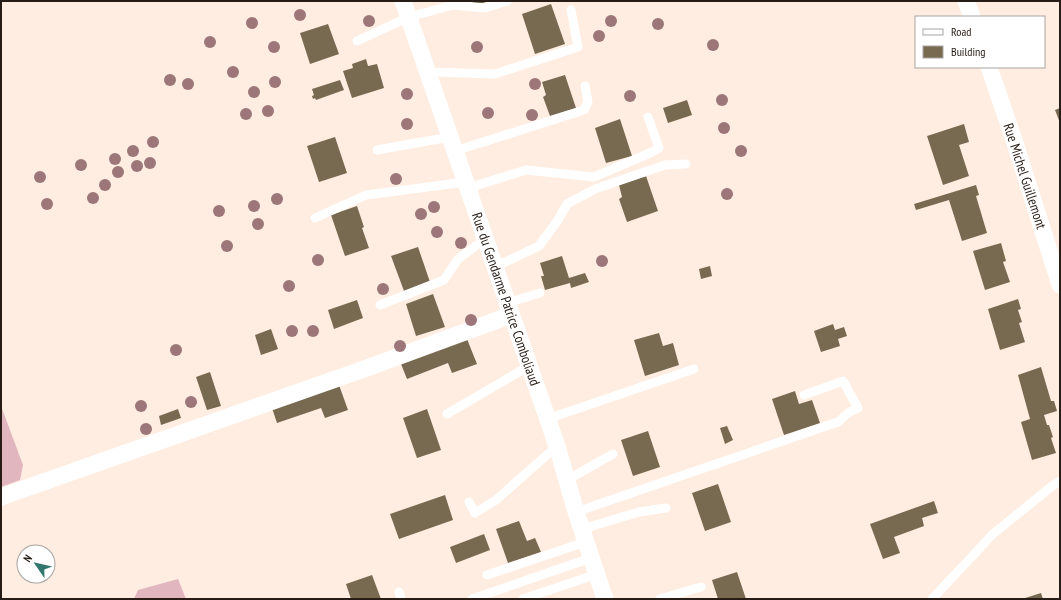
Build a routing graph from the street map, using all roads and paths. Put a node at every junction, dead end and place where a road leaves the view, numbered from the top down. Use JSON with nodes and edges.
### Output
{"nodes":[{"id":1,"x":403,"y":1,"type":"edge"},
{"id":2,"x":507,"y":1,"type":"edge"},
{"id":3,"x":966,"y":1,"type":"edge"},
{"id":4,"x":571,"y":10,"type":"dead end"},
{"id":5,"x":972,"y":16,"type":"edge"},
{"id":6,"x":409,"y":17,"type":"junction"},
{"id":7,"x":357,"y":41,"type":"dead end"},
{"id":8,"x":989,"y":68,"type":"edge"},
{"id":9,"x":428,"y":72,"type":"junction"},
{"id":10,"x":585,"y":86,"type":"dead end"},
{"id":11,"x":648,"y":117,"type":"dead end"},
{"id":12,"x":452,"y":144,"type":"junction"},
{"id":13,"x":377,"y":150,"type":"dead end"},
{"id":14,"x":686,"y":164,"type":"dead end"},
{"id":15,"x":467,"y":185,"type":"junction"},
{"id":16,"x":315,"y":218,"type":"dead end"},
{"id":17,"x":485,"y":238,"type":"junction"},
{"id":18,"x":495,"y":267,"type":"junction"},
{"id":19,"x":1060,"y":286,"type":"edge"},
{"id":20,"x":540,"y":293,"type":"dead end"},
{"id":21,"x":380,"y":305,"type":"dead end"},
{"id":22,"x":509,"y":309,"type":"junction"},
{"id":23,"x":529,"y":366,"type":"junction"},
{"id":24,"x":694,"y":369,"type":"dead end"},
{"id":25,"x":804,"y":395,"type":"dead end"},
{"id":26,"x":447,"y":414,"type":"dead end"},
{"id":27,"x":547,"y":419,"type":"junction"},
{"id":28,"x":557,"y":446,"type":"junction"},
{"id":29,"x":613,"y":454,"type":"dead end"},
{"id":30,"x":567,"y":480,"type":"junction"},
{"id":31,"x":1060,"y":481,"type":"edge"},
{"id":32,"x":1,"y":497,"type":"edge"},
{"id":33,"x":469,"y":502,"type":"dead end"},
{"id":34,"x":666,"y":508,"type":"dead end"},
{"id":35,"x":576,"y":512,"type":"junction"},
{"id":36,"x":584,"y":535,"type":"junction"},
{"id":37,"x":594,"y":566,"type":"junction"},
{"id":38,"x":487,"y":575,"type":"dead end"},
{"id":39,"x":701,"y":588,"type":"dead end"},
{"id":40,"x":472,"y":599,"type":"edge"},
{"id":41,"x":523,"y":599,"type":"edge"},
{"id":42,"x":605,"y":599,"type":"edge"},
{"id":43,"x":660,"y":599,"type":"edge"},
{"id":44,"x":932,"y":599,"type":"edge"}],
"edges":[{"from":1,"to":6,"type":"street","name":"Rue du Gendarme Patrice Comboliaud"},
{"from":2,"to":6,"type":"lane"},
{"from":3,"to":5,"type":"street"},
{"from":4,"to":9,"type":"lane"},
{"from":6,"to":7,"type":"lane"},
{"from":6,"to":9,"type":"street","name":"Rue du Gendarme Patrice Comboliaud"},
{"from":8,"to":19,"type":"street","name":"Rue Michel Guillemont"},
{"from":9,"to":12,"type":"street","name":"Rue du Gendarme Patrice Comboliaud"},
{"from":10,"to":12,"type":"lane"},
{"from":11,"to":15,"type":"lane"},
{"from":12,"to":13,"type":"lane"},
{"from":12,"to":15,"type":"street","name":"Rue du Gendarme Patrice Comboliaud"},
{"from":14,"to":18,"type":"lane"},
{"from":15,"to":16,"type":"lane"},
{"from":15,"to":17,"type":"street","name":"Rue du Gendarme Patrice Comboliaud"},
{"from":17,"to":18,"type":"street","name":"Rue du Gendarme Patrice Comboliaud"},
{"from":17,"to":21,"type":"lane"},
{"from":18,"to":22,"type":"street","name":"Rue du Gendarme Patrice Comboliaud"},
{"from":20,"to":22,"type":"lane"},
{"from":22,"to":23,"type":"street","name":"Rue du Gendarme Patrice Comboliaud"},
{"from":22,"to":32,"type":"street"},
{"from":23,"to":26,"type":"lane"},
{"from":23,"to":27,"type":"street","name":"Rue du Gendarme Patrice Comboliaud"},
{"from":24,"to":27,"type":"lane"},
{"from":25,"to":35,"type":"lane"},
{"from":27,"to":28,"type":"street","name":"Rue du Gendarme Patrice Comboliaud"},
{"from":28,"to":30,"type":"street","name":"Rue du Gendarme Patrice Comboliaud"},
{"from":28,"to":33,"type":"lane"},
{"from":29,"to":30,"type":"lane"},
{"from":30,"to":35,"type":"street","name":"Rue du Gendarme Patrice Comboliaud"},
{"from":31,"to":44,"type":"lane"},
{"from":34,"to":36,"type":"lane"},
{"from":35,"to":36,"type":"street","name":"Rue du Gendarme Patrice Comboliaud"},
{"from":36,"to":37,"type":"street","name":"Rue du Gendarme Patrice Comboliaud"},
{"from":36,"to":38,"type":"lane"},
{"from":37,"to":40,"type":"lane"},
{"from":37,"to":41,"type":"lane"},
{"from":37,"to":42,"type":"street","name":"Rue du Gendarme Patrice Comboliaud"},
{"from":39,"to":43,"type":"lane"}]}
